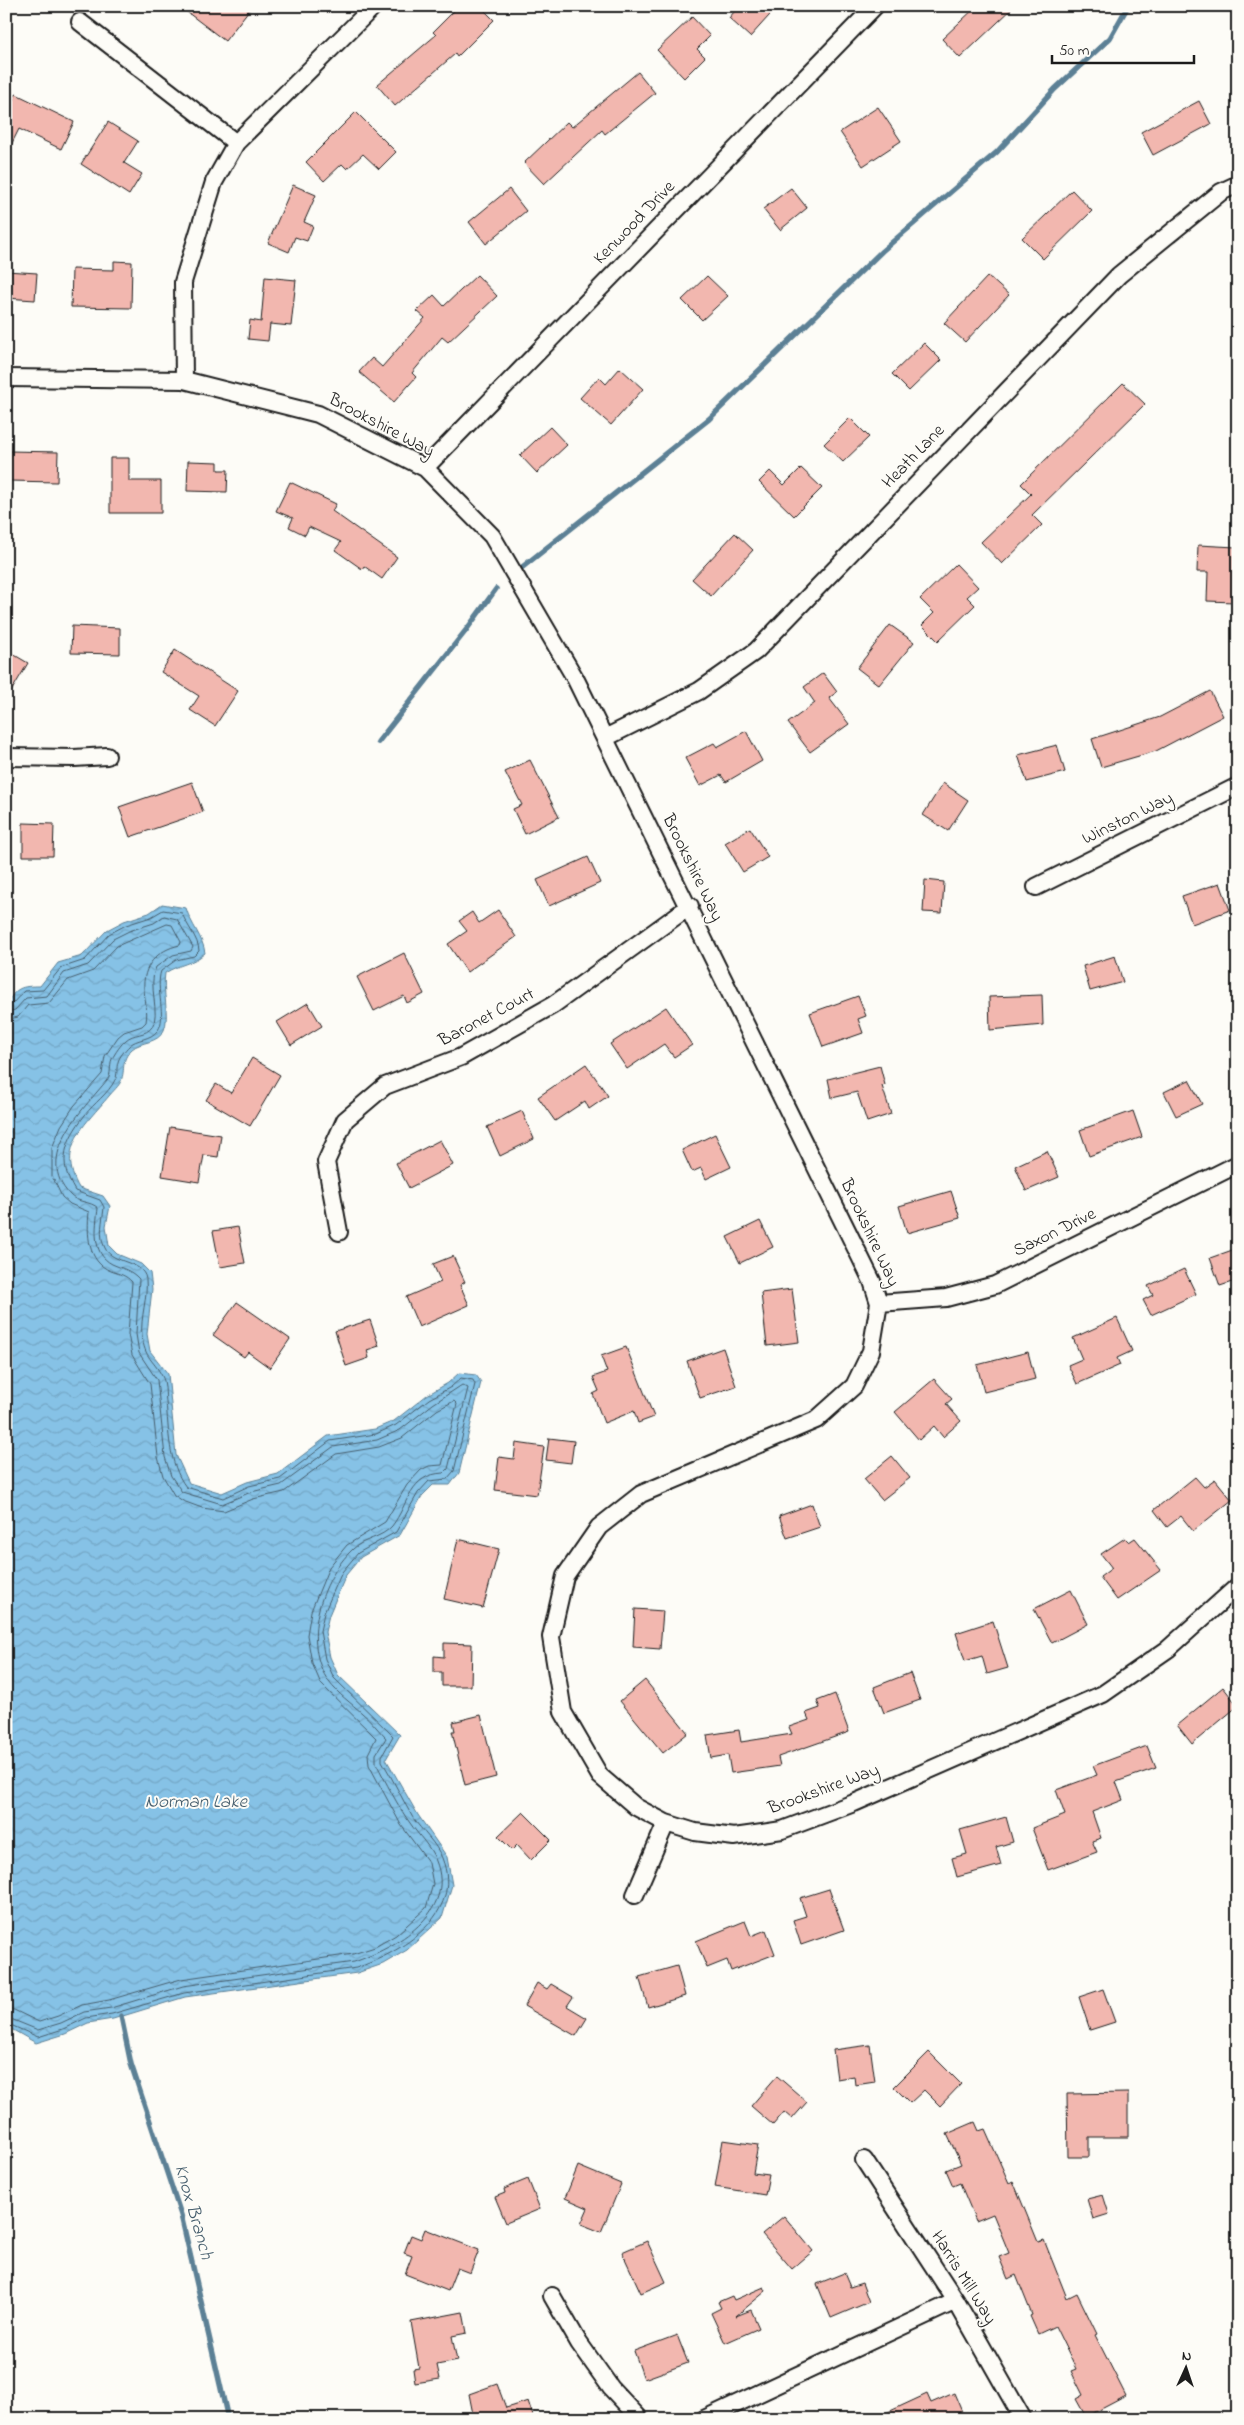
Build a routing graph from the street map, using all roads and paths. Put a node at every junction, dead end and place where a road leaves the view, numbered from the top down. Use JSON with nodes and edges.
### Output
{"nodes":[{"id":1,"x":374,"y":6,"type":"edge"},
{"id":2,"x":875,"y":6,"type":"edge"},
{"id":3,"x":80,"y":22,"type":"dead end"},
{"id":4,"x":236,"y":143,"type":"junction"},
{"id":5,"x":1238,"y":184,"type":"edge"},
{"id":6,"x":6,"y":378,"type":"edge"},
{"id":7,"x":184,"y":380,"type":"junction"},
{"id":8,"x":425,"y":468,"type":"junction"},
{"id":9,"x":605,"y":738,"type":"junction"},
{"id":10,"x":107,"y":756,"type":"dead end"},
{"id":11,"x":6,"y":757,"type":"edge"},
{"id":12,"x":1238,"y":786,"type":"edge"},
{"id":13,"x":1036,"y":887,"type":"dead end"},
{"id":14,"x":690,"y":906,"type":"junction"},
{"id":15,"x":1238,"y":1164,"type":"edge"},
{"id":16,"x":339,"y":1232,"type":"dead end"},
{"id":17,"x":879,"y":1302,"type":"junction"},
{"id":18,"x":1238,"y":1586,"type":"edge"},
{"id":19,"x":666,"y":1823,"type":"junction"},
{"id":20,"x":635,"y":1896,"type":"dead end"},
{"id":21,"x":864,"y":2160,"type":"dead end"},
{"id":22,"x":552,"y":2296,"type":"dead end"},
{"id":23,"x":956,"y":2301,"type":"junction"},
{"id":24,"x":640,"y":2419,"type":"edge"},
{"id":25,"x":704,"y":2419,"type":"edge"},
{"id":26,"x":1023,"y":2419,"type":"edge"}],
"edges":[{"from":1,"to":4,"type":"street"},
{"from":2,"to":8,"type":"street","name":"Kenwood Drive"},
{"from":3,"to":4,"type":"street"},
{"from":4,"to":7,"type":"street"},
{"from":5,"to":9,"type":"street","name":"Heath Lane"},
{"from":6,"to":7,"type":"street","name":"Brookshire Way"},
{"from":7,"to":8,"type":"street","name":"Brookshire Way"},
{"from":8,"to":9,"type":"street","name":"Brookshire Way"},
{"from":9,"to":14,"type":"street","name":"Brookshire Way"},
{"from":10,"to":11,"type":"street"},
{"from":12,"to":13,"type":"street","name":"Winston Way"},
{"from":14,"to":16,"type":"street","name":"Baronet Court"},
{"from":14,"to":17,"type":"street","name":"Brookshire Way"},
{"from":15,"to":17,"type":"street","name":"Saxon Drive"},
{"from":17,"to":19,"type":"street","name":"Brookshire Way"},
{"from":18,"to":19,"type":"street","name":"Brookshire Way"},
{"from":19,"to":20,"type":"street"},
{"from":21,"to":23,"type":"street","name":"Harris Mill Way"},
{"from":22,"to":24,"type":"street"},
{"from":23,"to":25,"type":"street"},
{"from":23,"to":26,"type":"street","name":"Harris Mill Way"}]}
